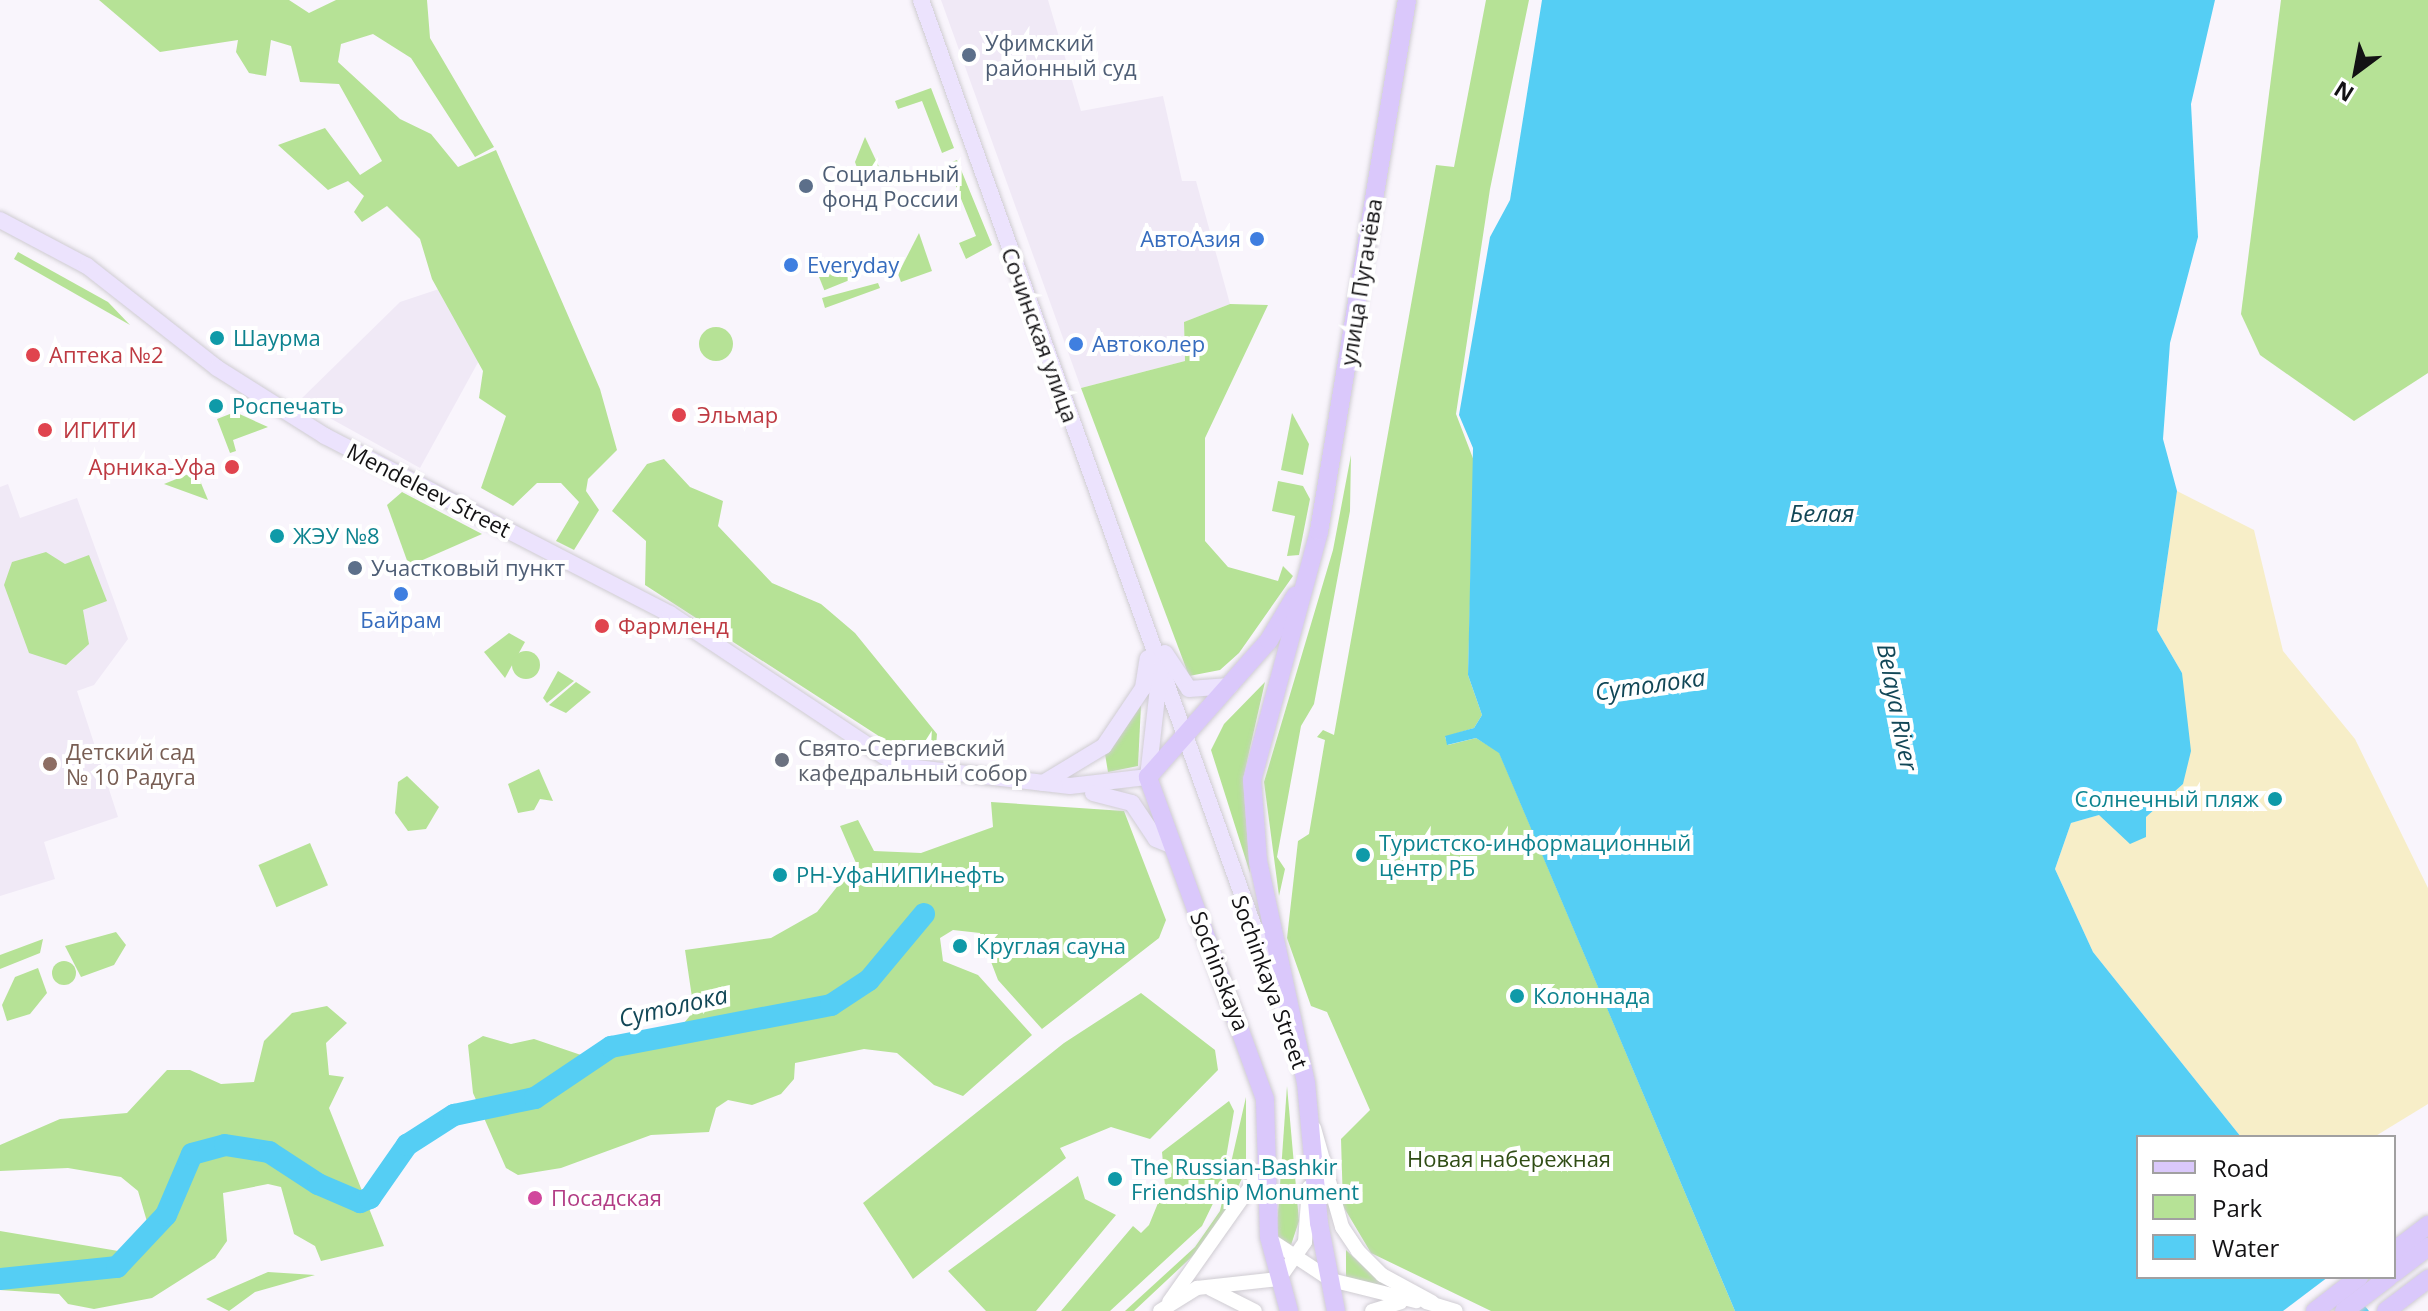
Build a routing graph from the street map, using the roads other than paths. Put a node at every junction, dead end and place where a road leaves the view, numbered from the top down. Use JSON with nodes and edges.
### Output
{"nodes":[{"id":1,"x":921,"y":0,"type":"edge"},
{"id":2,"x":1407,"y":0,"type":"edge"},
{"id":3,"x":0,"y":220,"type":"edge"},
{"id":4,"x":1312,"y":564,"type":"junction"},
{"id":5,"x":1127,"y":568,"type":"junction"},
{"id":6,"x":1160,"y":670,"type":"junction"},
{"id":7,"x":1230,"y":686,"type":"junction"},
{"id":8,"x":1185,"y":737,"type":"junction"},
{"id":9,"x":1148,"y":777,"type":"junction"},
{"id":10,"x":1042,"y":783,"type":"junction"},
{"id":11,"x":1173,"y":846,"type":"junction"},
{"id":12,"x":1291,"y":1029,"type":"junction"},
{"id":13,"x":1312,"y":1124,"type":"junction"},
{"id":14,"x":1315,"y":1169,"type":"junction"},
{"id":15,"x":1262,"y":1170,"type":"junction"},
{"id":16,"x":2428,"y":1225,"type":"edge"},
{"id":17,"x":1305,"y":1242,"type":"junction"},
{"id":18,"x":1273,"y":1243,"type":"junction"},
{"id":19,"x":2428,"y":1247,"type":"edge"},
{"id":20,"x":2396,"y":1249,"type":"edge"},
{"id":21,"x":1295,"y":1262,"type":"junction"},
{"id":22,"x":2396,"y":1271,"type":"edge"},
{"id":23,"x":1323,"y":1277,"type":"junction"},
{"id":24,"x":1279,"y":1279,"type":"junction"},
{"id":25,"x":2356,"y":1279,"type":"edge"},
{"id":26,"x":2386,"y":1279,"type":"edge"},
{"id":27,"x":2428,"y":1279,"type":"edge"},
{"id":28,"x":1416,"y":1301,"type":"junction"},
{"id":29,"x":1432,"y":1302,"type":"junction"},
{"id":30,"x":1164,"y":1307,"type":"edge"},
{"id":31,"x":1255,"y":1311,"type":"edge"},
{"id":32,"x":1289,"y":1311,"type":"edge"},
{"id":33,"x":1336,"y":1311,"type":"edge"},
{"id":34,"x":1372,"y":1311,"type":"edge"},
{"id":35,"x":1456,"y":1311,"type":"edge"},
{"id":36,"x":2315,"y":1311,"type":"edge"},
{"id":37,"x":2344,"y":1311,"type":"edge"},
{"id":38,"x":2386,"y":1311,"type":"edge"}],
"edges":[{"from":1,"to":5,"type":"main road","name":"Сочинская улица"},
{"from":2,"to":4,"type":"main road","name":"улица Пугачёва"},
{"from":3,"to":10,"type":"main road","name":"Mendeleev Street"},
{"from":4,"to":7,"type":"main road"},
{"from":4,"to":12,"type":"main road"},
{"from":5,"to":6,"type":"main road","name":"Сочинская улица"},
{"from":5,"to":7,"type":"main road"},
{"from":5,"to":10,"type":"main road"},
{"from":6,"to":8,"type":"main road","name":"Сочинская улица"},
{"from":6,"to":9,"type":"main road","name":"Сочинская улица"},
{"from":7,"to":8,"type":"main road"},
{"from":8,"to":9,"type":"main road"},
{"from":8,"to":12,"type":"main road","name":"Sochinkaya Street"},
{"from":9,"to":10,"type":"main road","name":"Mendeleev Street"},
{"from":9,"to":11,"type":"main road","name":"Sochinskaya"},
{"from":10,"to":11,"type":"main road"},
{"from":11,"to":15,"type":"main road","name":"Sochinskaya"},
{"from":12,"to":13,"type":"main road","name":"Sochinkaya Street"},
{"from":13,"to":14,"type":"main road","name":"Sochinkaya Street"},
{"from":13,"to":29,"type":"street"},
{"from":14,"to":17,"type":"street"},
{"from":14,"to":23,"type":"main road","name":"Sochinkaya Street"},
{"from":15,"to":18,"type":"main road"},
{"from":15,"to":30,"type":"street"},
{"from":16,"to":20,"type":"main road"},
{"from":17,"to":18,"type":"street"},
{"from":17,"to":21,"type":"street"},
{"from":18,"to":21,"type":"street"},
{"from":18,"to":24,"type":"main road"},
{"from":19,"to":22,"type":"main road"},
{"from":21,"to":23,"type":"street"},
{"from":21,"to":24,"type":"street"},
{"from":23,"to":24,"type":"street"},
{"from":23,"to":28,"type":"street"},
{"from":23,"to":33,"type":"main road"},
{"from":24,"to":30,"type":"street"},
{"from":24,"to":32,"type":"main road"},
{"from":25,"to":36,"type":"main road"},
{"from":26,"to":37,"type":"main road"},
{"from":27,"to":38,"type":"main road"},
{"from":28,"to":29,"type":"street"},
{"from":28,"to":34,"type":"street"},
{"from":29,"to":35,"type":"street"},
{"from":30,"to":31,"type":"street"}]}
